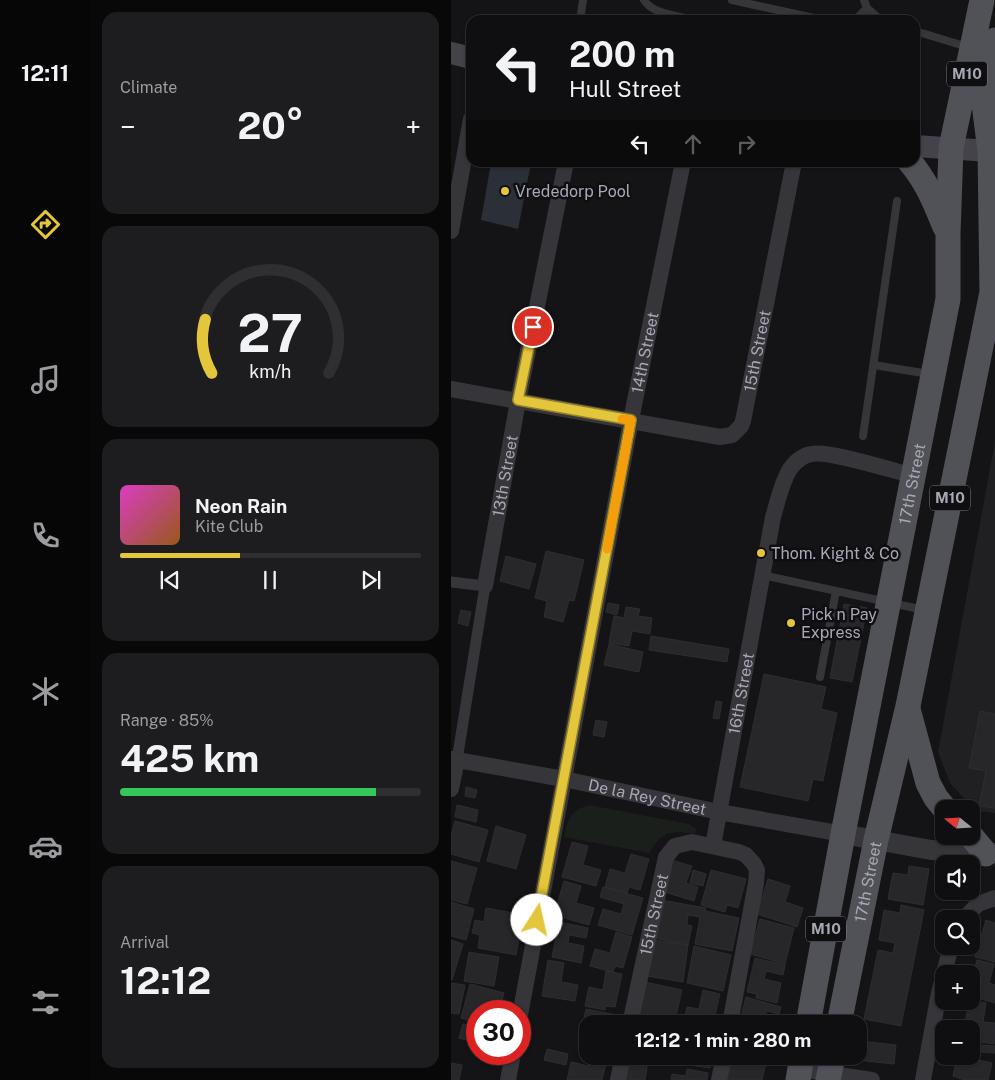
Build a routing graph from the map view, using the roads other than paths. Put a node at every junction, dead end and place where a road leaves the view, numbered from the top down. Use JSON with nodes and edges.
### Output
{"nodes":[{"id":1,"x":583,"y":0,"type":"edge"},
{"id":2,"x":644,"y":0,"type":"edge"},
{"id":3,"x":732,"y":0,"type":"edge"},
{"id":4,"x":982,"y":0,"type":"edge"},
{"id":5,"x":763,"y":3,"type":"edge"},
{"id":6,"x":866,"y":4,"type":"edge"},
{"id":7,"x":581,"y":15,"type":"edge"},
{"id":8,"x":674,"y":15,"type":"edge"},
{"id":9,"x":805,"y":15,"type":"edge"},
{"id":10,"x":858,"y":15,"type":"edge"},
{"id":11,"x":876,"y":15,"type":"edge"},
{"id":12,"x":920,"y":33,"type":"edge"},
{"id":13,"x":983,"y":44,"type":"edge"},
{"id":14,"x":451,"y":53,"type":"edge"},
{"id":15,"x":466,"y":57,"type":"edge"},
{"id":16,"x":920,"y":146,"type":"edge"},
{"id":17,"x":466,"y":147,"type":"edge"},
{"id":18,"x":951,"y":148,"type":"junction"},
{"id":19,"x":992,"y":152,"type":"edge"},
{"id":20,"x":565,"y":167,"type":"edge"},
{"id":21,"x":682,"y":167,"type":"edge"},
{"id":22,"x":793,"y":167,"type":"edge"},
{"id":23,"x":914,"y":167,"type":"edge"},
{"id":24,"x":897,"y":201,"type":"dead end"},
{"id":25,"x":451,"y":231,"type":"edge"},
{"id":26,"x":948,"y":234,"type":"junction"},
{"id":27,"x":874,"y":365,"type":"junction"},
{"id":28,"x":934,"y":374,"type":"junction"},
{"id":29,"x":451,"y":389,"type":"edge"},
{"id":30,"x":518,"y":400,"type":"junction"},
{"id":31,"x":631,"y":420,"type":"junction"},
{"id":32,"x":863,"y":436,"type":"dead end"},
{"id":33,"x":914,"y":476,"type":"junction"},
{"id":34,"x":763,"y":575,"type":"junction"},
{"id":35,"x":451,"y":582,"type":"edge"},
{"id":36,"x":485,"y":586,"type":"junction"},
{"id":37,"x":836,"y":591,"type":"junction"},
{"id":38,"x":889,"y":603,"type":"junction"},
{"id":39,"x":926,"y":611,"type":"junction"},
{"id":40,"x":820,"y":678,"type":"dead end"},
{"id":41,"x":908,"y":706,"type":"junction"},
{"id":42,"x":454,"y":759,"type":"edge"},
{"id":43,"x":564,"y":779,"type":"junction"},
{"id":44,"x":451,"y":789,"type":"edge"},
{"id":45,"x":938,"y":800,"type":"edge"},
{"id":46,"x":719,"y":812,"type":"junction"},
{"id":47,"x":843,"y":834,"type":"junction"},
{"id":48,"x":876,"y":840,"type":"junction"},
{"id":49,"x":713,"y":846,"type":"junction"},
{"id":50,"x":984,"y":848,"type":"edge"},
{"id":51,"x":995,"y":898,"type":"edge"},
{"id":52,"x":973,"y":910,"type":"edge"},
{"id":53,"x":949,"y":955,"type":"edge"},
{"id":54,"x":523,"y":1000,"type":"edge"},
{"id":55,"x":632,"y":1015,"type":"edge"},
{"id":56,"x":732,"y":1015,"type":"edge"},
{"id":57,"x":810,"y":1015,"type":"edge"},
{"id":58,"x":841,"y":1015,"type":"edge"},
{"id":59,"x":511,"y":1065,"type":"edge"},
{"id":60,"x":621,"y":1065,"type":"edge"},
{"id":61,"x":722,"y":1065,"type":"edge"},
{"id":62,"x":800,"y":1069,"type":"edge"},
{"id":63,"x":830,"y":1070,"type":"edge"},
{"id":64,"x":508,"y":1080,"type":"edge"},
{"id":65,"x":618,"y":1080,"type":"edge"},
{"id":66,"x":719,"y":1080,"type":"edge"},
{"id":67,"x":871,"y":1080,"type":"edge"},
{"id":68,"x":923,"y":1080,"type":"edge"}],
"edges":[{"from":1,"to":7,"type":"lane"},
{"from":2,"to":8,"type":"lane"},
{"from":3,"to":5,"type":"lane"},
{"from":4,"to":13,"type":"main road","number":"M10"},
{"from":5,"to":9,"type":"lane"},
{"from":6,"to":10,"type":"lane"},
{"from":6,"to":11,"type":"lane"},
{"from":12,"to":13,"type":"lane"},
{"from":13,"to":18,"type":"main road","number":"M10"},
{"from":13,"to":19,"type":"main road","number":"M10"},
{"from":14,"to":15,"type":"main road"},
{"from":16,"to":18,"type":"main road"},
{"from":17,"to":25,"type":"street"},
{"from":18,"to":19,"type":"main road"},
{"from":18,"to":26,"type":"main road","name":"17th Street","number":"M10"},
{"from":19,"to":39,"type":"main road","name":"17th Street","number":"M10"},
{"from":20,"to":30,"type":"street","name":"13th Street"},
{"from":21,"to":31,"type":"street","name":"14th Street"},
{"from":22,"to":31,"type":"street","name":"15th Street"},
{"from":23,"to":26,"type":"main road"},
{"from":24,"to":27,"type":"lane"},
{"from":26,"to":28,"type":"main road","name":"17th Street","number":"M10"},
{"from":27,"to":28,"type":"lane"},
{"from":27,"to":32,"type":"lane"},
{"from":28,"to":33,"type":"main road","name":"17th Street","number":"M10"},
{"from":29,"to":30,"type":"street","name":"15th Street"},
{"from":30,"to":31,"type":"street","name":"15th Street"},
{"from":30,"to":36,"type":"street","name":"13th Street"},
{"from":31,"to":43,"type":"street","name":"14th Street"},
{"from":33,"to":34,"type":"street","name":"16th Street"},
{"from":33,"to":38,"type":"main road","name":"17th Street","number":"M10"},
{"from":34,"to":37,"type":"lane"},
{"from":34,"to":46,"type":"street","name":"16th Street"},
{"from":35,"to":36,"type":"street"},
{"from":36,"to":42,"type":"street","name":"13th Street"},
{"from":37,"to":38,"type":"lane"},
{"from":37,"to":40,"type":"lane"},
{"from":38,"to":39,"type":"lane"},
{"from":38,"to":47,"type":"main road","name":"17th Street","number":"M10"},
{"from":39,"to":41,"type":"main road","name":"17th Street","number":"M10"},
{"from":41,"to":45,"type":"main road"},
{"from":41,"to":48,"type":"main road","name":"17th Street","number":"M10"},
{"from":42,"to":43,"type":"street","name":"De la Rey Street"},
{"from":42,"to":44,"type":"street","name":"13th Street"},
{"from":43,"to":46,"type":"street","name":"De la Rey Street"},
{"from":43,"to":54,"type":"street","name":"14th Street"},
{"from":46,"to":47,"type":"street","name":"De la Rey Street"},
{"from":46,"to":49,"type":"street","name":"16th Street"},
{"from":47,"to":48,"type":"street"},
{"from":47,"to":57,"type":"main road","name":"17th Street","number":"M10"},
{"from":48,"to":50,"type":"street"},
{"from":48,"to":58,"type":"main road","name":"17th Street","number":"M10"},
{"from":49,"to":55,"type":"street","name":"15th Street"},
{"from":49,"to":56,"type":"street"},
{"from":51,"to":52,"type":"street"},
{"from":53,"to":68,"type":"street"},
{"from":59,"to":64,"type":"street"},
{"from":60,"to":65,"type":"street"},
{"from":61,"to":66,"type":"street"},
{"from":62,"to":63,"type":"street"},
{"from":63,"to":67,"type":"street"}]}
